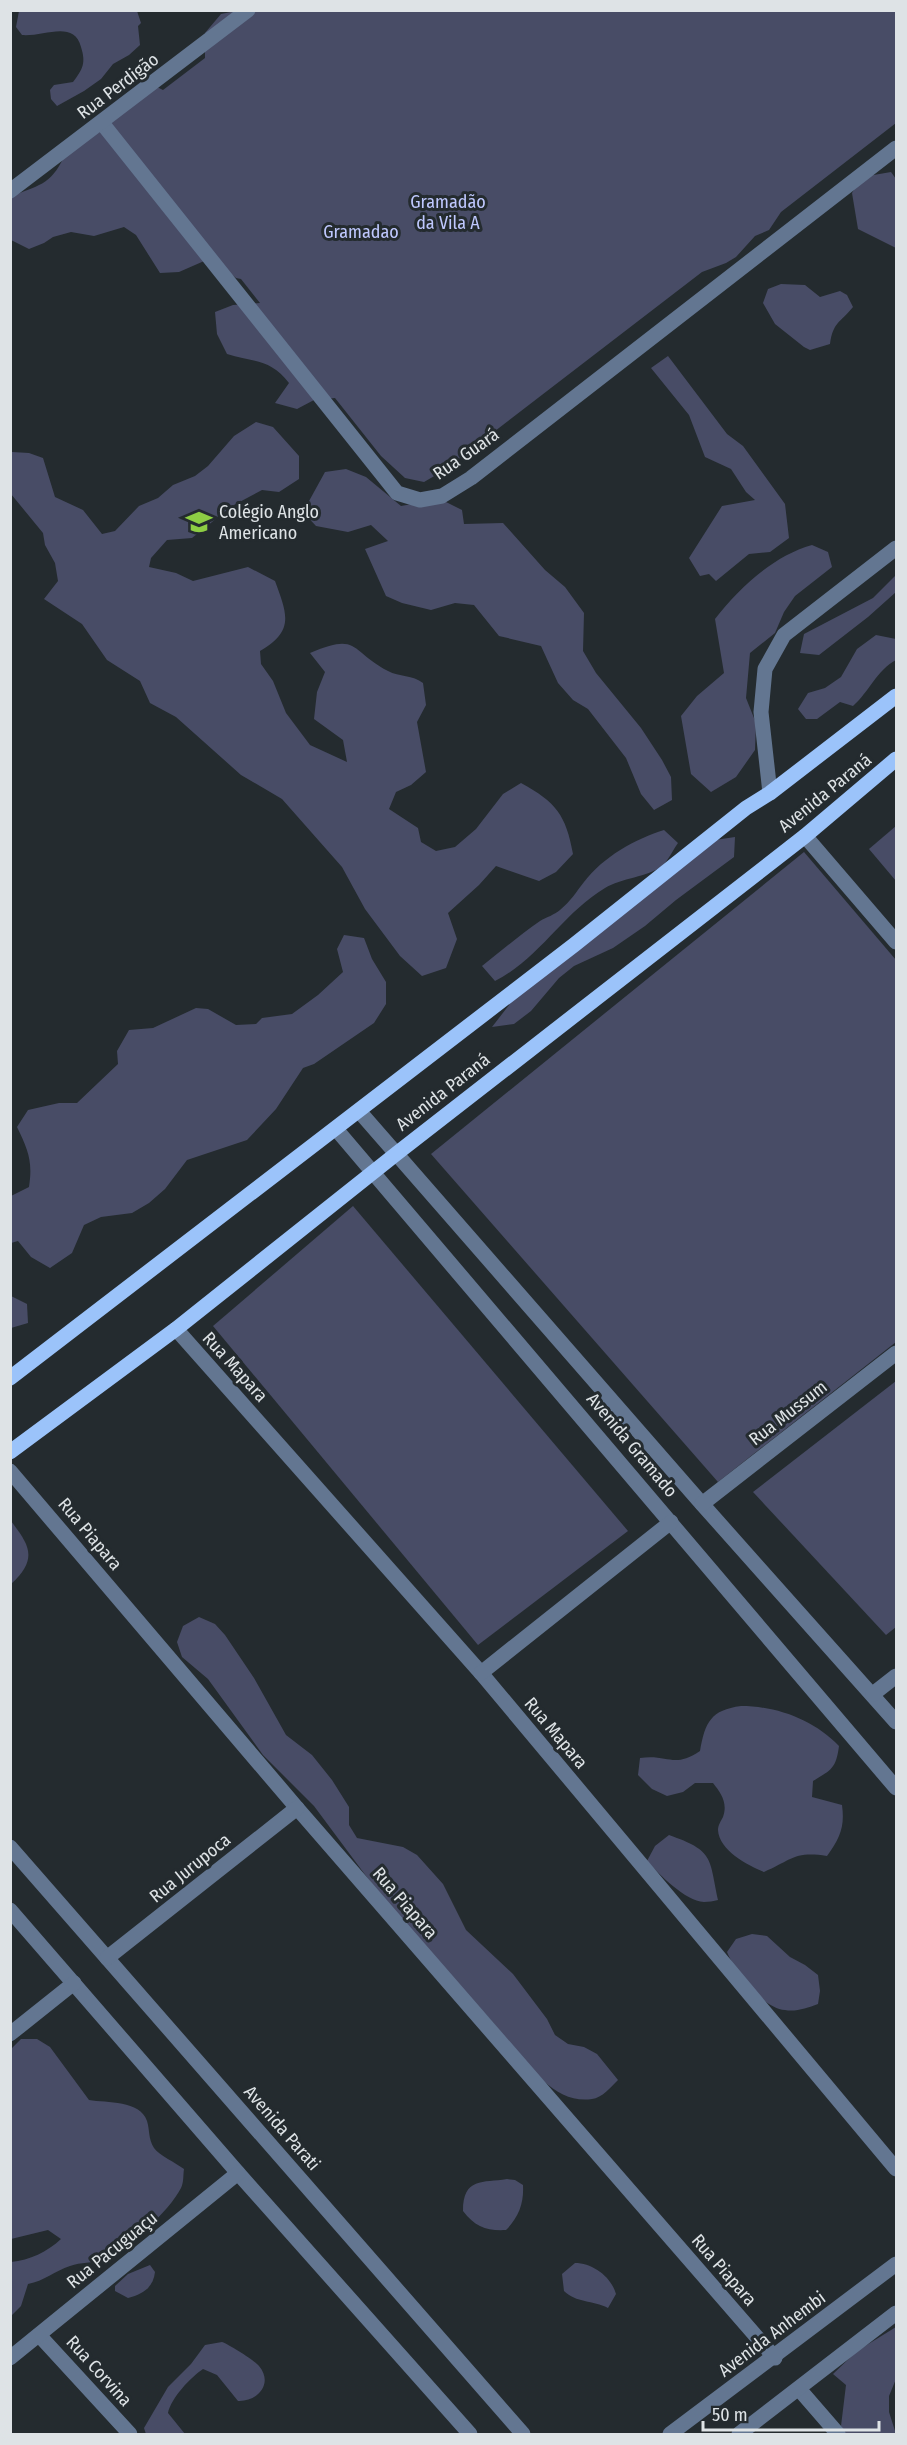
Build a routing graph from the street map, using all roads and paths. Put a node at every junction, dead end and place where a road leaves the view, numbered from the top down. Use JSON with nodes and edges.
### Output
{"nodes":[{"id":1,"x":249,"y":10,"type":"edge"},
{"id":2,"x":102,"y":123,"type":"junction"},
{"id":3,"x":897,"y":148,"type":"edge"},
{"id":4,"x":10,"y":191,"type":"edge"},
{"id":5,"x":897,"y":548,"type":"edge"},
{"id":6,"x":897,"y":696,"type":"edge"},
{"id":7,"x":897,"y":759,"type":"edge"},
{"id":8,"x":770,"y":793,"type":"junction"},
{"id":9,"x":805,"y":836,"type":"junction"},
{"id":10,"x":897,"y":942,"type":"edge"},
{"id":11,"x":359,"y":1112,"type":"junction"},
{"id":12,"x":336,"y":1129,"type":"junction"},
{"id":13,"x":396,"y":1154,"type":"junction"},
{"id":14,"x":374,"y":1172,"type":"junction"},
{"id":15,"x":176,"y":1329,"type":"junction"},
{"id":16,"x":897,"y":1353,"type":"edge"},
{"id":17,"x":10,"y":1378,"type":"edge"},
{"id":18,"x":10,"y":1452,"type":"edge"},
{"id":19,"x":10,"y":1471,"type":"edge"},
{"id":20,"x":702,"y":1504,"type":"junction"},
{"id":21,"x":671,"y":1522,"type":"junction"},
{"id":22,"x":481,"y":1673,"type":"junction"},
{"id":23,"x":897,"y":1676,"type":"edge"},
{"id":24,"x":873,"y":1694,"type":"junction"},
{"id":25,"x":897,"y":1722,"type":"edge"},
{"id":26,"x":897,"y":1788,"type":"edge"},
{"id":27,"x":297,"y":1808,"type":"junction"},
{"id":28,"x":10,"y":1847,"type":"edge"},
{"id":29,"x":10,"y":1910,"type":"edge"},
{"id":30,"x":107,"y":1958,"type":"junction"},
{"id":31,"x":74,"y":1983,"type":"junction"},
{"id":32,"x":10,"y":2034,"type":"edge"},
{"id":33,"x":897,"y":2169,"type":"edge"},
{"id":34,"x":238,"y":2173,"type":"junction"},
{"id":35,"x":897,"y":2264,"type":"edge"},
{"id":36,"x":897,"y":2313,"type":"edge"},
{"id":37,"x":39,"y":2335,"type":"junction"},
{"id":38,"x":10,"y":2358,"type":"edge"},
{"id":39,"x":775,"y":2358,"type":"junction"},
{"id":40,"x":799,"y":2389,"type":"junction"},
{"id":41,"x":130,"y":2434,"type":"edge"},
{"id":42,"x":470,"y":2434,"type":"edge"},
{"id":43,"x":523,"y":2434,"type":"edge"},
{"id":44,"x":670,"y":2434,"type":"edge"},
{"id":45,"x":739,"y":2434,"type":"edge"},
{"id":46,"x":838,"y":2434,"type":"edge"}],
"edges":[{"from":1,"to":2,"type":"street","name":"Rua Perdigão"},
{"from":2,"to":3,"type":"street","name":"Rua Guará"},
{"from":2,"to":4,"type":"street","name":"Rua Perdigão"},
{"from":5,"to":8,"type":"street"},
{"from":6,"to":8,"type":"main road","name":"Avenida Paraná"},
{"from":7,"to":9,"type":"main road","name":"Avenida Paraná"},
{"from":8,"to":11,"type":"main road","name":"Avenida Paraná"},
{"from":9,"to":10,"type":"street"},
{"from":9,"to":13,"type":"main road","name":"Avenida Paraná"},
{"from":11,"to":12,"type":"main road","name":"Avenida Paraná"},
{"from":11,"to":13,"type":"street","name":"Avenida Gramado"},
{"from":12,"to":14,"type":"street","name":"Avenida Gramado"},
{"from":12,"to":17,"type":"main road","name":"Avenida Paraná"},
{"from":13,"to":14,"type":"main road","name":"Avenida Paraná"},
{"from":13,"to":20,"type":"street","name":"Avenida Gramado"},
{"from":14,"to":15,"type":"main road","name":"Avenida Paraná"},
{"from":14,"to":21,"type":"street","name":"Avenida Gramado"},
{"from":15,"to":18,"type":"main road","name":"Avenida Paraná"},
{"from":15,"to":22,"type":"street","name":"Rua Mapara"},
{"from":16,"to":20,"type":"street","name":"Rua Mussum"},
{"from":19,"to":27,"type":"street","name":"Rua Piapara"},
{"from":20,"to":24,"type":"street","name":"Avenida Gramado"},
{"from":21,"to":22,"type":"street"},
{"from":21,"to":26,"type":"street","name":"Avenida Gramado"},
{"from":22,"to":33,"type":"street","name":"Rua Mapara"},
{"from":23,"to":24,"type":"street"},
{"from":24,"to":25,"type":"street","name":"Avenida Gramado"},
{"from":27,"to":30,"type":"street","name":"Rua Jurupoca"},
{"from":27,"to":39,"type":"street","name":"Rua Piapara"},
{"from":28,"to":30,"type":"street","name":"Avenida Parati"},
{"from":29,"to":31,"type":"street"},
{"from":30,"to":43,"type":"street","name":"Avenida Parati"},
{"from":31,"to":32,"type":"street"},
{"from":31,"to":34,"type":"street"},
{"from":34,"to":37,"type":"street","name":"Rua Pacuguaçu"},
{"from":34,"to":42,"type":"street"},
{"from":35,"to":39,"type":"street","name":"Avenida Anhembi"},
{"from":36,"to":40,"type":"street"},
{"from":37,"to":38,"type":"street","name":"Rua Pacuguaçu"},
{"from":37,"to":41,"type":"street","name":"Rua Corvina"},
{"from":39,"to":44,"type":"street","name":"Avenida Anhembi"},
{"from":40,"to":45,"type":"street"},
{"from":40,"to":46,"type":"street"}]}
